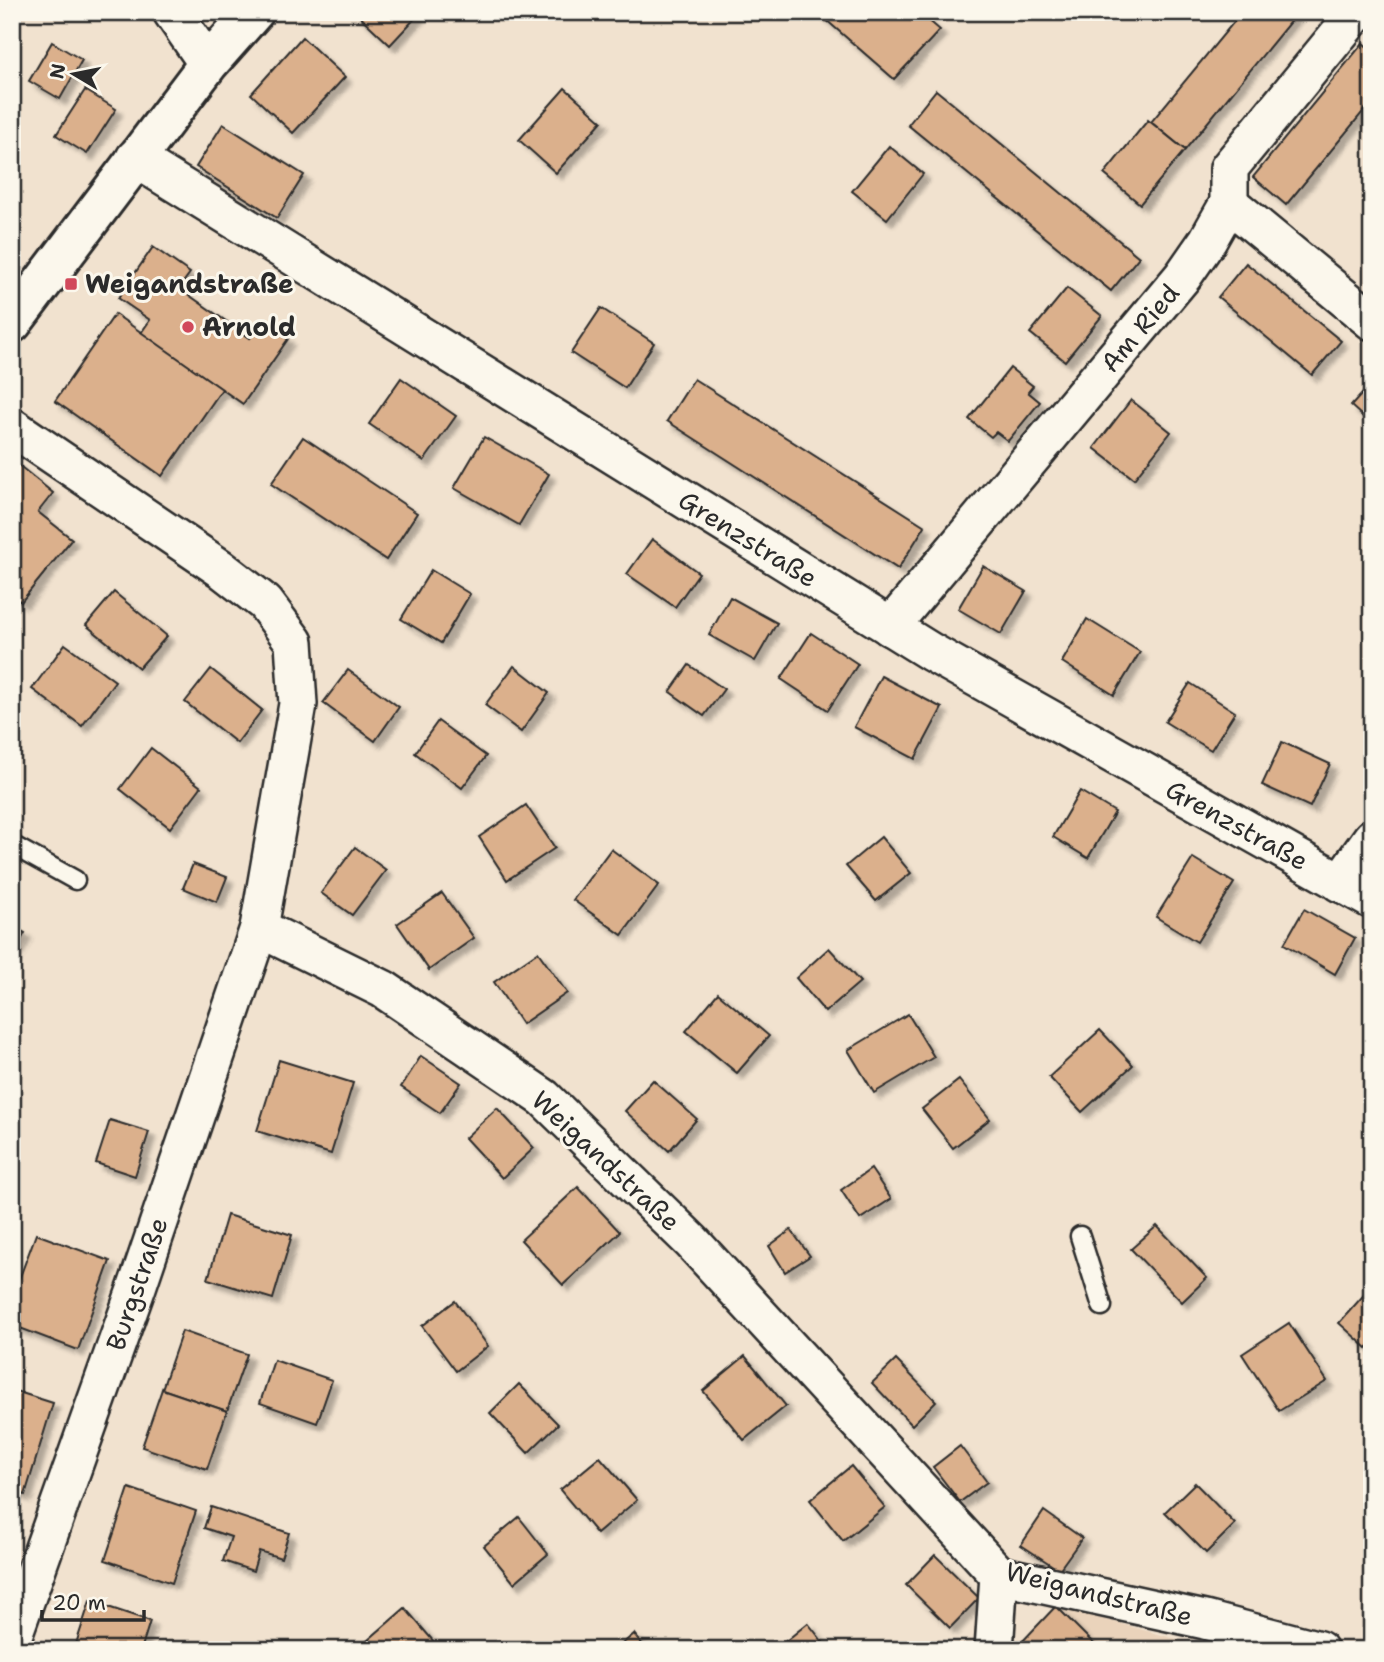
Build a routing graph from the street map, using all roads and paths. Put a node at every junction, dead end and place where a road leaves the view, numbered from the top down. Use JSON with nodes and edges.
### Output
{"nodes":[{"id":1,"x":172,"y":12,"type":"edge"},
{"id":2,"x":254,"y":12,"type":"edge"},
{"id":3,"x":1357,"y":12,"type":"edge"},
{"id":4,"x":208,"y":64,"type":"junction"},
{"id":5,"x":135,"y":158,"type":"junction"},
{"id":6,"x":1229,"y":203,"type":"junction"},
{"id":7,"x":1372,"y":321,"type":"edge"},
{"id":8,"x":12,"y":323,"type":"edge"},
{"id":9,"x":12,"y":427,"type":"edge"},
{"id":10,"x":890,"y":627,"type":"junction"},
{"id":11,"x":1372,"y":838,"type":"edge"},
{"id":12,"x":12,"y":845,"type":"edge"},
{"id":13,"x":75,"y":880,"type":"dead end"},
{"id":14,"x":1340,"y":883,"type":"junction"},
{"id":15,"x":1372,"y":900,"type":"edge"},
{"id":16,"x":259,"y":928,"type":"junction"},
{"id":17,"x":1080,"y":1236,"type":"dead end"},
{"id":18,"x":1102,"y":1306,"type":"dead end"},
{"id":19,"x":999,"y":1575,"type":"junction"},
{"id":20,"x":12,"y":1638,"type":"edge"},
{"id":21,"x":994,"y":1650,"type":"edge"},
{"id":22,"x":1319,"y":1650,"type":"edge"}],
"edges":[{"from":1,"to":4,"type":"street"},
{"from":2,"to":4,"type":"main road"},
{"from":3,"to":6,"type":"street","name":"Am Ried"},
{"from":4,"to":5,"type":"main road"},
{"from":5,"to":8,"type":"main road"},
{"from":5,"to":10,"type":"street","name":"Grenzstraße"},
{"from":6,"to":7,"type":"street"},
{"from":6,"to":10,"type":"street","name":"Am Ried"},
{"from":9,"to":16,"type":"street"},
{"from":10,"to":14,"type":"street","name":"Grenzstraße"},
{"from":11,"to":14,"type":"street"},
{"from":12,"to":13,"type":"lane"},
{"from":14,"to":15,"type":"street","name":"Grenzstraße"},
{"from":16,"to":19,"type":"street","name":"Weigandstraße"},
{"from":16,"to":20,"type":"street","name":"Burgstraße"},
{"from":17,"to":18,"type":"lane"},
{"from":19,"to":21,"type":"street"},
{"from":19,"to":22,"type":"street","name":"Weigandstraße"}]}
